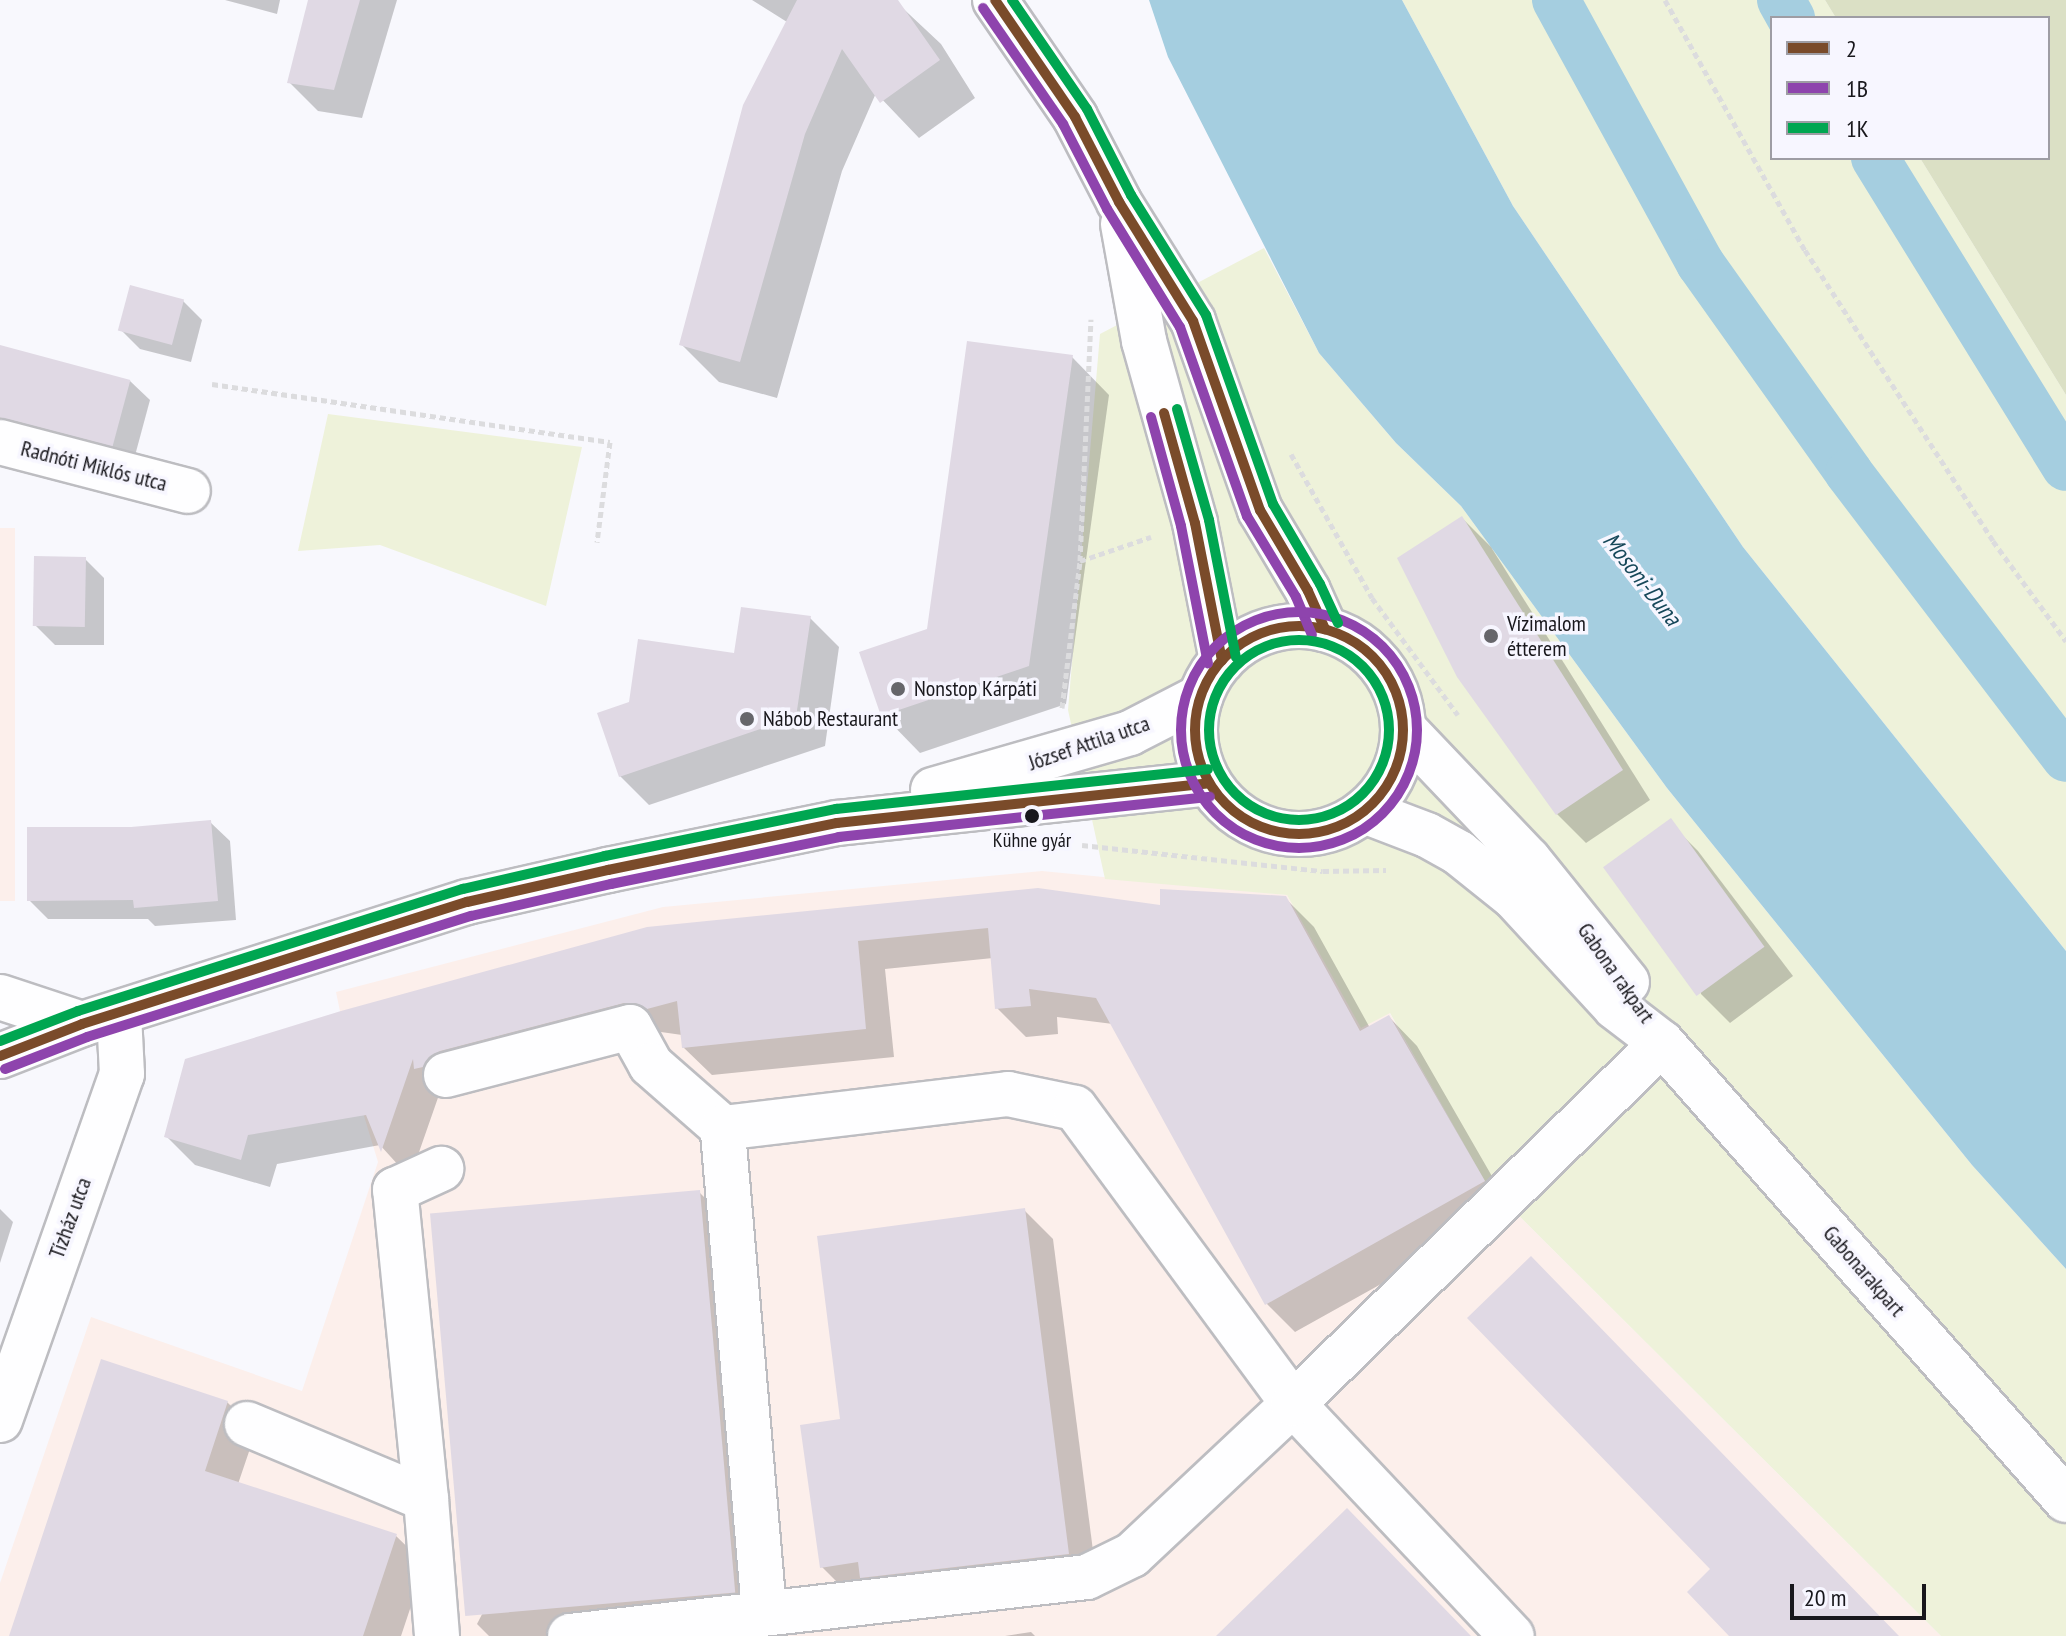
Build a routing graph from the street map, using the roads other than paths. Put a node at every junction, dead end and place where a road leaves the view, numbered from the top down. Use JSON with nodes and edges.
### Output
{"nodes":[{"id":1,"x":995,"y":0,"type":"edge"},
{"id":2,"x":1119,"y":202,"type":"junction"},
{"id":3,"x":0,"y":442,"type":"edge"},
{"id":4,"x":188,"y":491,"type":"dead end"},
{"id":5,"x":1325,"y":629,"type":"junction"},
{"id":6,"x":1222,"y":660,"type":"junction"},
{"id":7,"x":1200,"y":697,"type":"junction"},
{"id":8,"x":1404,"y":729,"type":"junction"},
{"id":9,"x":1057,"y":778,"type":"junction"},
{"id":10,"x":1209,"y":783,"type":"junction"},
{"id":11,"x":1364,"y":811,"type":"junction"},
{"id":12,"x":0,"y":997,"type":"edge"},
{"id":13,"x":101,"y":1019,"type":"junction"},
{"id":14,"x":1662,"y":1043,"type":"junction"},
{"id":15,"x":0,"y":1056,"type":"edge"},
{"id":16,"x":446,"y":1075,"type":"dead end"},
{"id":17,"x":723,"y":1128,"type":"junction"},
{"id":18,"x":441,"y":1169,"type":"dead end"},
{"id":19,"x":1293,"y":1404,"type":"junction"},
{"id":20,"x":0,"y":1420,"type":"edge"},
{"id":21,"x":247,"y":1424,"type":"dead end"},
{"id":22,"x":426,"y":1499,"type":"junction"},
{"id":23,"x":2066,"y":1500,"type":"edge"},
{"id":24,"x":764,"y":1611,"type":"junction"},
{"id":25,"x":437,"y":1636,"type":"edge"},
{"id":26,"x":570,"y":1636,"type":"edge"},
{"id":27,"x":1512,"y":1636,"type":"edge"}],
"edges":[{"from":1,"to":2,"type":"main road"},
{"from":2,"to":5,"type":"main road"},
{"from":2,"to":6,"type":"main road"},
{"from":3,"to":4,"type":"main road","name":"Radnóti Miklós utca"},
{"from":5,"to":6,"type":"main road"},
{"from":5,"to":8,"type":"main road"},
{"from":6,"to":7,"type":"main road"},
{"from":7,"to":9,"type":"main road","name":"József Attila utca"},
{"from":7,"to":10,"type":"main road"},
{"from":8,"to":11,"type":"main road"},
{"from":8,"to":14,"type":"main road","name":"Gabona rakpart"},
{"from":9,"to":10,"type":"main road","name":"József Attila utca"},
{"from":9,"to":13,"type":"main road","name":"József Attila utca"},
{"from":10,"to":11,"type":"main road"},
{"from":11,"to":14,"type":"main road","name":"Gabona rakpart"},
{"from":12,"to":13,"type":"main road"},
{"from":13,"to":15,"type":"main road","name":"József Attila utca"},
{"from":13,"to":20,"type":"main road","name":"Tízház utca"},
{"from":14,"to":19,"type":"main road"},
{"from":14,"to":23,"type":"main road","name":"Gabonarakpart"},
{"from":16,"to":17,"type":"main road"},
{"from":17,"to":19,"type":"main road"},
{"from":17,"to":24,"type":"main road"},
{"from":18,"to":22,"type":"main road"},
{"from":19,"to":24,"type":"main road"},
{"from":19,"to":27,"type":"main road"},
{"from":21,"to":22,"type":"main road"},
{"from":22,"to":25,"type":"main road"},
{"from":24,"to":26,"type":"main road"}]}
